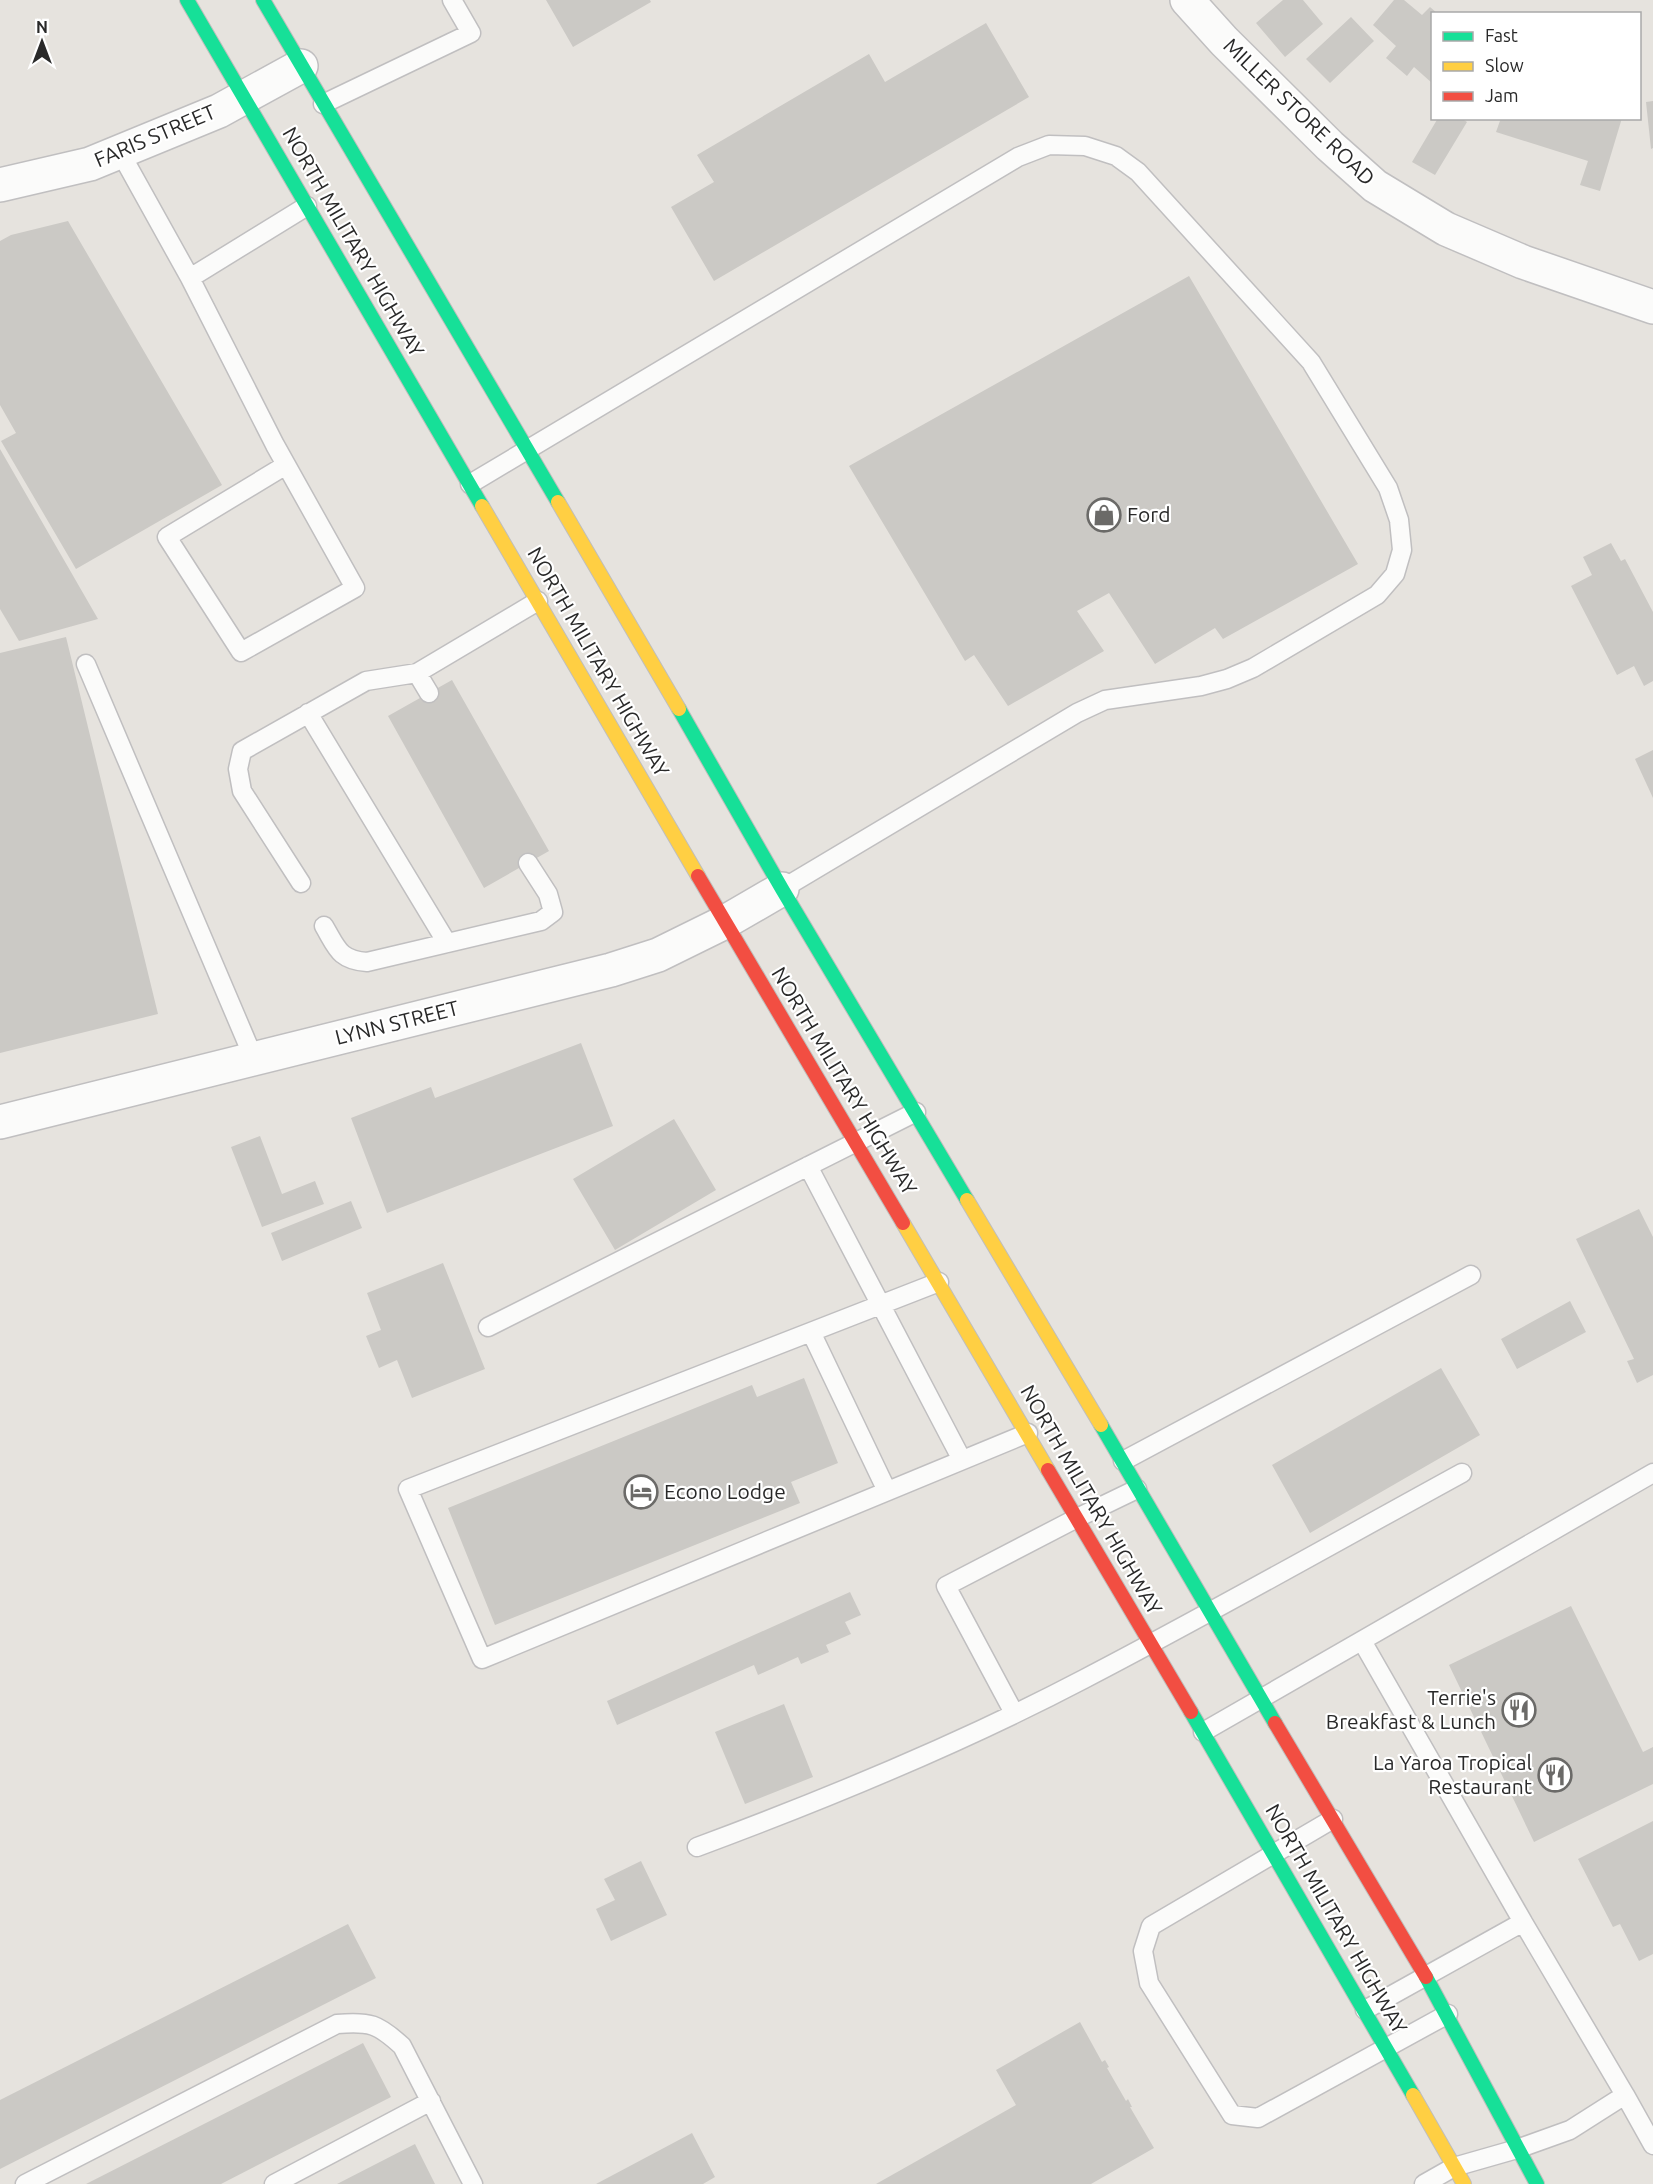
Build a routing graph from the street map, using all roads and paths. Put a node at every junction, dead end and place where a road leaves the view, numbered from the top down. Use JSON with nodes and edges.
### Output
{"nodes":[{"id":1,"x":187,"y":0,"type":"edge"},
{"id":2,"x":263,"y":0,"type":"edge"},
{"id":3,"x":452,"y":0,"type":"edge"},
{"id":4,"x":1187,"y":0,"type":"edge"},
{"id":5,"x":301,"y":66,"type":"junction"},
{"id":6,"x":244,"y":97,"type":"junction"},
{"id":7,"x":323,"y":104,"type":"junction"},
{"id":8,"x":120,"y":152,"type":"junction"},
{"id":9,"x":0,"y":185,"type":"edge"},
{"id":10,"x":307,"y":206,"type":"junction"},
{"id":11,"x":190,"y":278,"type":"junction"},
{"id":12,"x":1653,"y":307,"type":"edge"},
{"id":13,"x":528,"y":451,"type":"junction"},
{"id":14,"x":286,"y":465,"type":"junction"},
{"id":15,"x":470,"y":484,"type":"junction"},
{"id":16,"x":538,"y":601,"type":"junction"},
{"id":17,"x":86,"y":664,"type":"dead end"},
{"id":18,"x":417,"y":673,"type":"junction"},
{"id":19,"x":429,"y":693,"type":"dead end"},
{"id":20,"x":308,"y":713,"type":"junction"},
{"id":21,"x":528,"y":863,"type":"dead end"},
{"id":22,"x":301,"y":883,"type":"dead end"},
{"id":23,"x":782,"y":889,"type":"junction"},
{"id":24,"x":725,"y":922,"type":"junction"},
{"id":25,"x":324,"y":926,"type":"dead end"},
{"id":26,"x":447,"y":943,"type":"junction"},
{"id":27,"x":254,"y":1059,"type":"junction"},
{"id":28,"x":916,"y":1112,"type":"junction"},
{"id":29,"x":0,"y":1122,"type":"edge"},
{"id":30,"x":856,"y":1142,"type":"junction"},
{"id":31,"x":808,"y":1166,"type":"junction"},
{"id":32,"x":1472,"y":1275,"type":"dead end"},
{"id":33,"x":939,"y":1282,"type":"junction"},
{"id":34,"x":881,"y":1305,"type":"junction"},
{"id":35,"x":488,"y":1327,"type":"dead end"},
{"id":36,"x":811,"y":1332,"type":"junction"},
{"id":37,"x":1028,"y":1433,"type":"junction"},
{"id":38,"x":962,"y":1460,"type":"junction"},
{"id":39,"x":1123,"y":1461,"type":"junction"},
{"id":40,"x":1462,"y":1473,"type":"dead end"},
{"id":41,"x":1653,"y":1473,"type":"edge"},
{"id":42,"x":1137,"y":1489,"type":"junction"},
{"id":43,"x":887,"y":1491,"type":"junction"},
{"id":44,"x":1077,"y":1518,"type":"junction"},
{"id":45,"x":1209,"y":1611,"type":"junction"},
{"id":46,"x":1362,"y":1641,"type":"junction"},
{"id":47,"x":1151,"y":1643,"type":"junction"},
{"id":48,"x":1260,"y":1699,"type":"junction"},
{"id":49,"x":1014,"y":1713,"type":"junction"},
{"id":50,"x":1203,"y":1732,"type":"junction"},
{"id":51,"x":1333,"y":1819,"type":"junction"},
{"id":52,"x":698,"y":1847,"type":"dead end"},
{"id":53,"x":1273,"y":1853,"type":"junction"},
{"id":54,"x":1523,"y":1922,"type":"junction"},
{"id":55,"x":1426,"y":1976,"type":"junction"},
{"id":56,"x":1365,"y":2010,"type":"junction"},
{"id":57,"x":1448,"y":2014,"type":"junction"},
{"id":58,"x":1386,"y":2048,"type":"junction"},
{"id":59,"x":1625,"y":2095,"type":"junction"},
{"id":60,"x":431,"y":2102,"type":"junction"},
{"id":61,"x":1653,"y":2145,"type":"edge"},
{"id":62,"x":1517,"y":2149,"type":"junction"},
{"id":63,"x":1454,"y":2167,"type":"junction"},
{"id":64,"x":26,"y":2184,"type":"edge"},
{"id":65,"x":274,"y":2184,"type":"edge"},
{"id":66,"x":473,"y":2184,"type":"edge"},
{"id":67,"x":1424,"y":2184,"type":"edge"},
{"id":68,"x":1464,"y":2184,"type":"edge"},
{"id":69,"x":1537,"y":2184,"type":"edge"}],
"edges":[{"from":1,"to":6,"type":"main road","name":"NORTH MILITARY HIGHWAY"},
{"from":2,"to":5,"type":"main road","name":"NORTH MILITARY HIGHWAY"},
{"from":3,"to":7,"type":"lane"},
{"from":4,"to":12,"type":"street","name":"MILLER STORE ROAD"},
{"from":5,"to":6,"type":"street","name":"FARIS STREET"},
{"from":5,"to":7,"type":"main road","name":"NORTH MILITARY HIGHWAY"},
{"from":6,"to":8,"type":"street","name":"FARIS STREET"},
{"from":6,"to":10,"type":"main road","name":"NORTH MILITARY HIGHWAY"},
{"from":7,"to":13,"type":"main road","name":"NORTH MILITARY HIGHWAY"},
{"from":8,"to":9,"type":"street","name":"FARIS STREET"},
{"from":8,"to":11,"type":"lane"},
{"from":10,"to":11,"type":"lane"},
{"from":10,"to":15,"type":"main road","name":"NORTH MILITARY HIGHWAY"},
{"from":11,"to":14,"type":"lane"},
{"from":13,"to":15,"type":"lane"},
{"from":13,"to":23,"type":"main road","name":"NORTH MILITARY HIGHWAY"},
{"from":13,"to":23,"type":"lane"},
{"from":14,"to":14,"type":"lane"},
{"from":15,"to":16,"type":"main road","name":"NORTH MILITARY HIGHWAY"},
{"from":16,"to":18,"type":"lane"},
{"from":16,"to":24,"type":"main road","name":"NORTH MILITARY HIGHWAY"},
{"from":17,"to":27,"type":"lane"},
{"from":18,"to":19,"type":"lane"},
{"from":18,"to":20,"type":"lane"},
{"from":20,"to":22,"type":"lane"},
{"from":20,"to":26,"type":"lane"},
{"from":21,"to":26,"type":"lane"},
{"from":23,"to":24,"type":"street","name":"LYNN STREET"},
{"from":23,"to":28,"type":"main road","name":"NORTH MILITARY HIGHWAY"},
{"from":24,"to":27,"type":"street","name":"LYNN STREET"},
{"from":24,"to":30,"type":"main road","name":"NORTH MILITARY HIGHWAY"},
{"from":25,"to":26,"type":"lane"},
{"from":27,"to":29,"type":"street","name":"LYNN STREET"},
{"from":28,"to":30,"type":"lane"},
{"from":28,"to":39,"type":"main road","name":"NORTH MILITARY HIGHWAY"},
{"from":30,"to":31,"type":"lane"},
{"from":30,"to":33,"type":"main road","name":"NORTH MILITARY HIGHWAY"},
{"from":31,"to":34,"type":"lane"},
{"from":31,"to":35,"type":"lane"},
{"from":32,"to":39,"type":"lane"},
{"from":33,"to":34,"type":"lane"},
{"from":33,"to":37,"type":"main road","name":"NORTH MILITARY HIGHWAY"},
{"from":34,"to":36,"type":"lane"},
{"from":34,"to":38,"type":"lane"},
{"from":36,"to":43,"type":"lane"},
{"from":36,"to":43,"type":"lane"},
{"from":37,"to":38,"type":"lane"},
{"from":37,"to":44,"type":"main road","name":"NORTH MILITARY HIGHWAY"},
{"from":38,"to":43,"type":"lane"},
{"from":39,"to":42,"type":"main road","name":"NORTH MILITARY HIGHWAY"},
{"from":40,"to":45,"type":"lane"},
{"from":41,"to":46,"type":"lane"},
{"from":42,"to":44,"type":"lane"},
{"from":42,"to":45,"type":"main road","name":"NORTH MILITARY HIGHWAY"},
{"from":44,"to":47,"type":"main road","name":"NORTH MILITARY HIGHWAY"},
{"from":44,"to":49,"type":"lane"},
{"from":45,"to":47,"type":"lane"},
{"from":45,"to":48,"type":"main road","name":"NORTH MILITARY HIGHWAY"},
{"from":46,"to":48,"type":"lane"},
{"from":46,"to":54,"type":"lane"},
{"from":47,"to":49,"type":"lane"},
{"from":47,"to":50,"type":"main road","name":"NORTH MILITARY HIGHWAY"},
{"from":48,"to":50,"type":"lane"},
{"from":48,"to":51,"type":"main road","name":"NORTH MILITARY HIGHWAY"},
{"from":49,"to":52,"type":"lane"},
{"from":50,"to":53,"type":"main road","name":"NORTH MILITARY HIGHWAY"},
{"from":51,"to":53,"type":"lane"},
{"from":51,"to":55,"type":"main road","name":"NORTH MILITARY HIGHWAY"},
{"from":53,"to":56,"type":"main road","name":"NORTH MILITARY HIGHWAY"},
{"from":53,"to":58,"type":"lane"},
{"from":54,"to":55,"type":"lane"},
{"from":54,"to":59,"type":"lane"},
{"from":55,"to":56,"type":"lane"},
{"from":55,"to":57,"type":"main road","name":"NORTH MILITARY HIGHWAY"},
{"from":56,"to":58,"type":"main road","name":"NORTH MILITARY HIGHWAY"},
{"from":57,"to":58,"type":"lane"},
{"from":57,"to":62,"type":"main road","name":"NORTH MILITARY HIGHWAY"},
{"from":58,"to":63,"type":"main road","name":"NORTH MILITARY HIGHWAY"},
{"from":59,"to":61,"type":"lane"},
{"from":59,"to":62,"type":"lane"},
{"from":60,"to":64,"type":"lane"},
{"from":60,"to":65,"type":"lane"},
{"from":60,"to":66,"type":"lane"},
{"from":62,"to":63,"type":"lane"},
{"from":62,"to":69,"type":"main road","name":"NORTH MILITARY HIGHWAY"},
{"from":63,"to":67,"type":"lane"},
{"from":63,"to":68,"type":"main road","name":"NORTH MILITARY HIGHWAY"}]}
